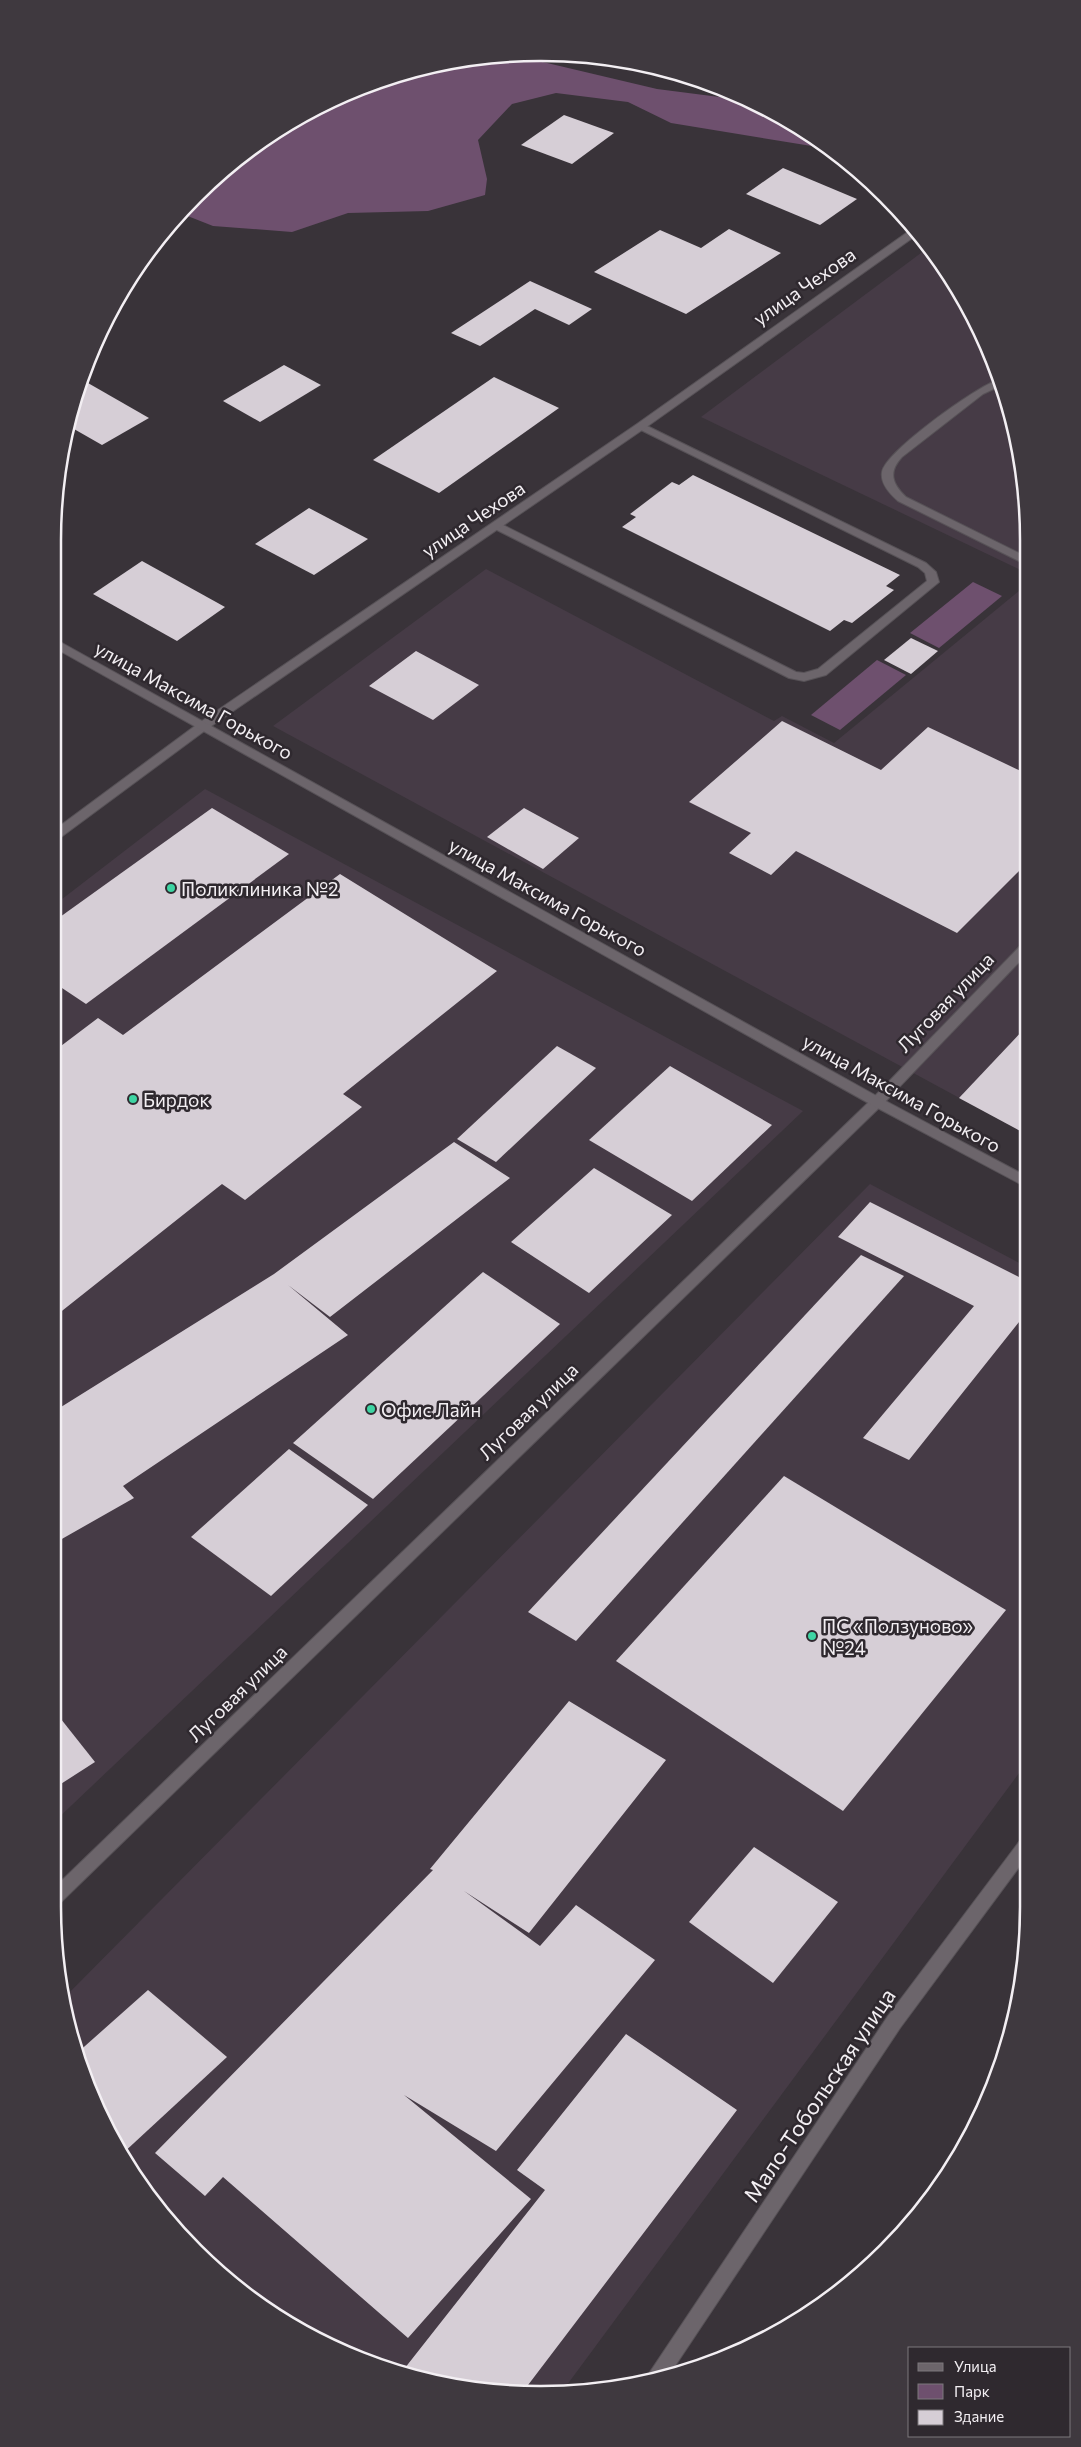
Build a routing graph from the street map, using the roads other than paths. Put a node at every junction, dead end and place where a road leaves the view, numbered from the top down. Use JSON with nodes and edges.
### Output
{"nodes":[{"id":1,"x":909,"y":235,"type":"edge"},
{"id":2,"x":994,"y":385,"type":"edge"},
{"id":3,"x":641,"y":426,"type":"junction"},
{"id":4,"x":497,"y":526,"type":"junction"},
{"id":5,"x":1020,"y":558,"type":"edge"},
{"id":6,"x":61,"y":647,"type":"edge"},
{"id":7,"x":203,"y":726,"type":"junction"},
{"id":8,"x":61,"y":830,"type":"edge"},
{"id":9,"x":1020,"y":954,"type":"edge"},
{"id":10,"x":877,"y":1102,"type":"junction"},
{"id":11,"x":1020,"y":1179,"type":"edge"},
{"id":12,"x":1020,"y":1854,"type":"edge"},
{"id":13,"x":61,"y":1889,"type":"edge"},
{"id":14,"x":661,"y":2370,"type":"edge"}],
"edges":[{"from":1,"to":3,"type":"street","name":"улица Чехова"},
{"from":2,"to":5,"type":"street"},
{"from":3,"to":4,"type":"street","name":"улица Чехова"},
{"from":3,"to":4,"type":"street"},
{"from":4,"to":7,"type":"street","name":"улица Чехова"},
{"from":6,"to":7,"type":"street","name":"улица Максима Горького"},
{"from":7,"to":8,"type":"street","name":"улица Чехова"},
{"from":7,"to":10,"type":"street","name":"улица Максима Горького"},
{"from":9,"to":10,"type":"street","name":"Луговая улица"},
{"from":10,"to":11,"type":"street","name":"улица Максима Горького"},
{"from":10,"to":13,"type":"street","name":"Луговая улица"},
{"from":12,"to":14,"type":"street","name":"Мало-Тобольская улица"}]}
